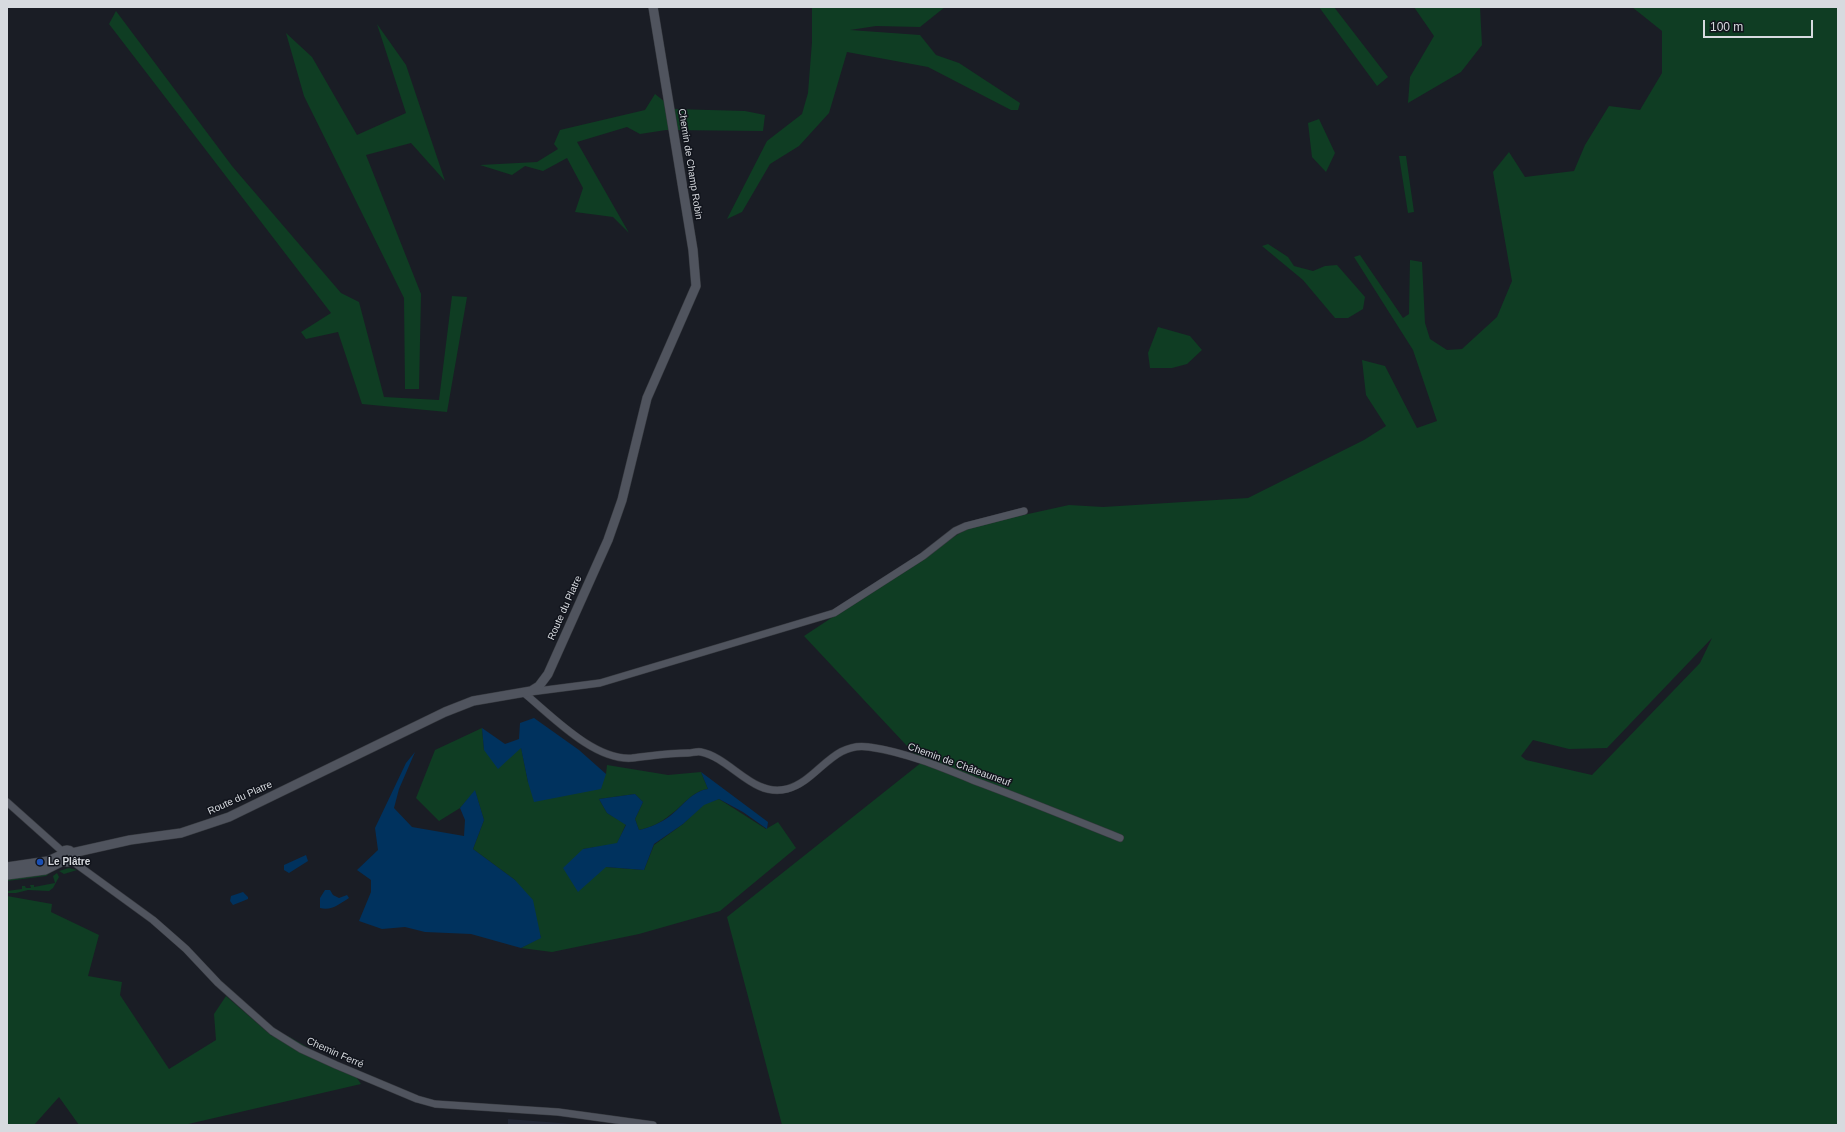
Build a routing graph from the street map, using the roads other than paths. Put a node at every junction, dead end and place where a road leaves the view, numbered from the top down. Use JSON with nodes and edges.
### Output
{"nodes":[{"id":1,"x":653,"y":7,"type":"edge"},
{"id":2,"x":681,"y":323,"type":"joint"},
{"id":3,"x":1024,"y":511,"type":"dead end"},
{"id":4,"x":528,"y":692,"type":"junction"},
{"id":5,"x":7,"y":802,"type":"edge"},
{"id":6,"x":1120,"y":838,"type":"dead end"},
{"id":7,"x":66,"y":856,"type":"junction"},
{"id":8,"x":7,"y":867,"type":"edge"},
{"id":9,"x":7,"y":875,"type":"edge"},
{"id":10,"x":653,"y":1125,"type":"edge"}],
"edges":[{"from":1,"to":2,"type":"street","name":"Chemin de Champ Robin"},
{"from":2,"to":4,"type":"street","name":"Route du Platre"},
{"from":3,"to":4,"type":"street"},
{"from":4,"to":6,"type":"street","name":"Chemin de Châteauneuf"},
{"from":4,"to":7,"type":"street","name":"Route du Platre"},
{"from":5,"to":7,"type":"street","name":"Chemin Ferré"},
{"from":7,"to":8,"type":"street","name":"Route du Platre"},
{"from":7,"to":9,"type":"street","name":"Route du Platre"},
{"from":7,"to":10,"type":"street","name":"Chemin Ferré"}]}
